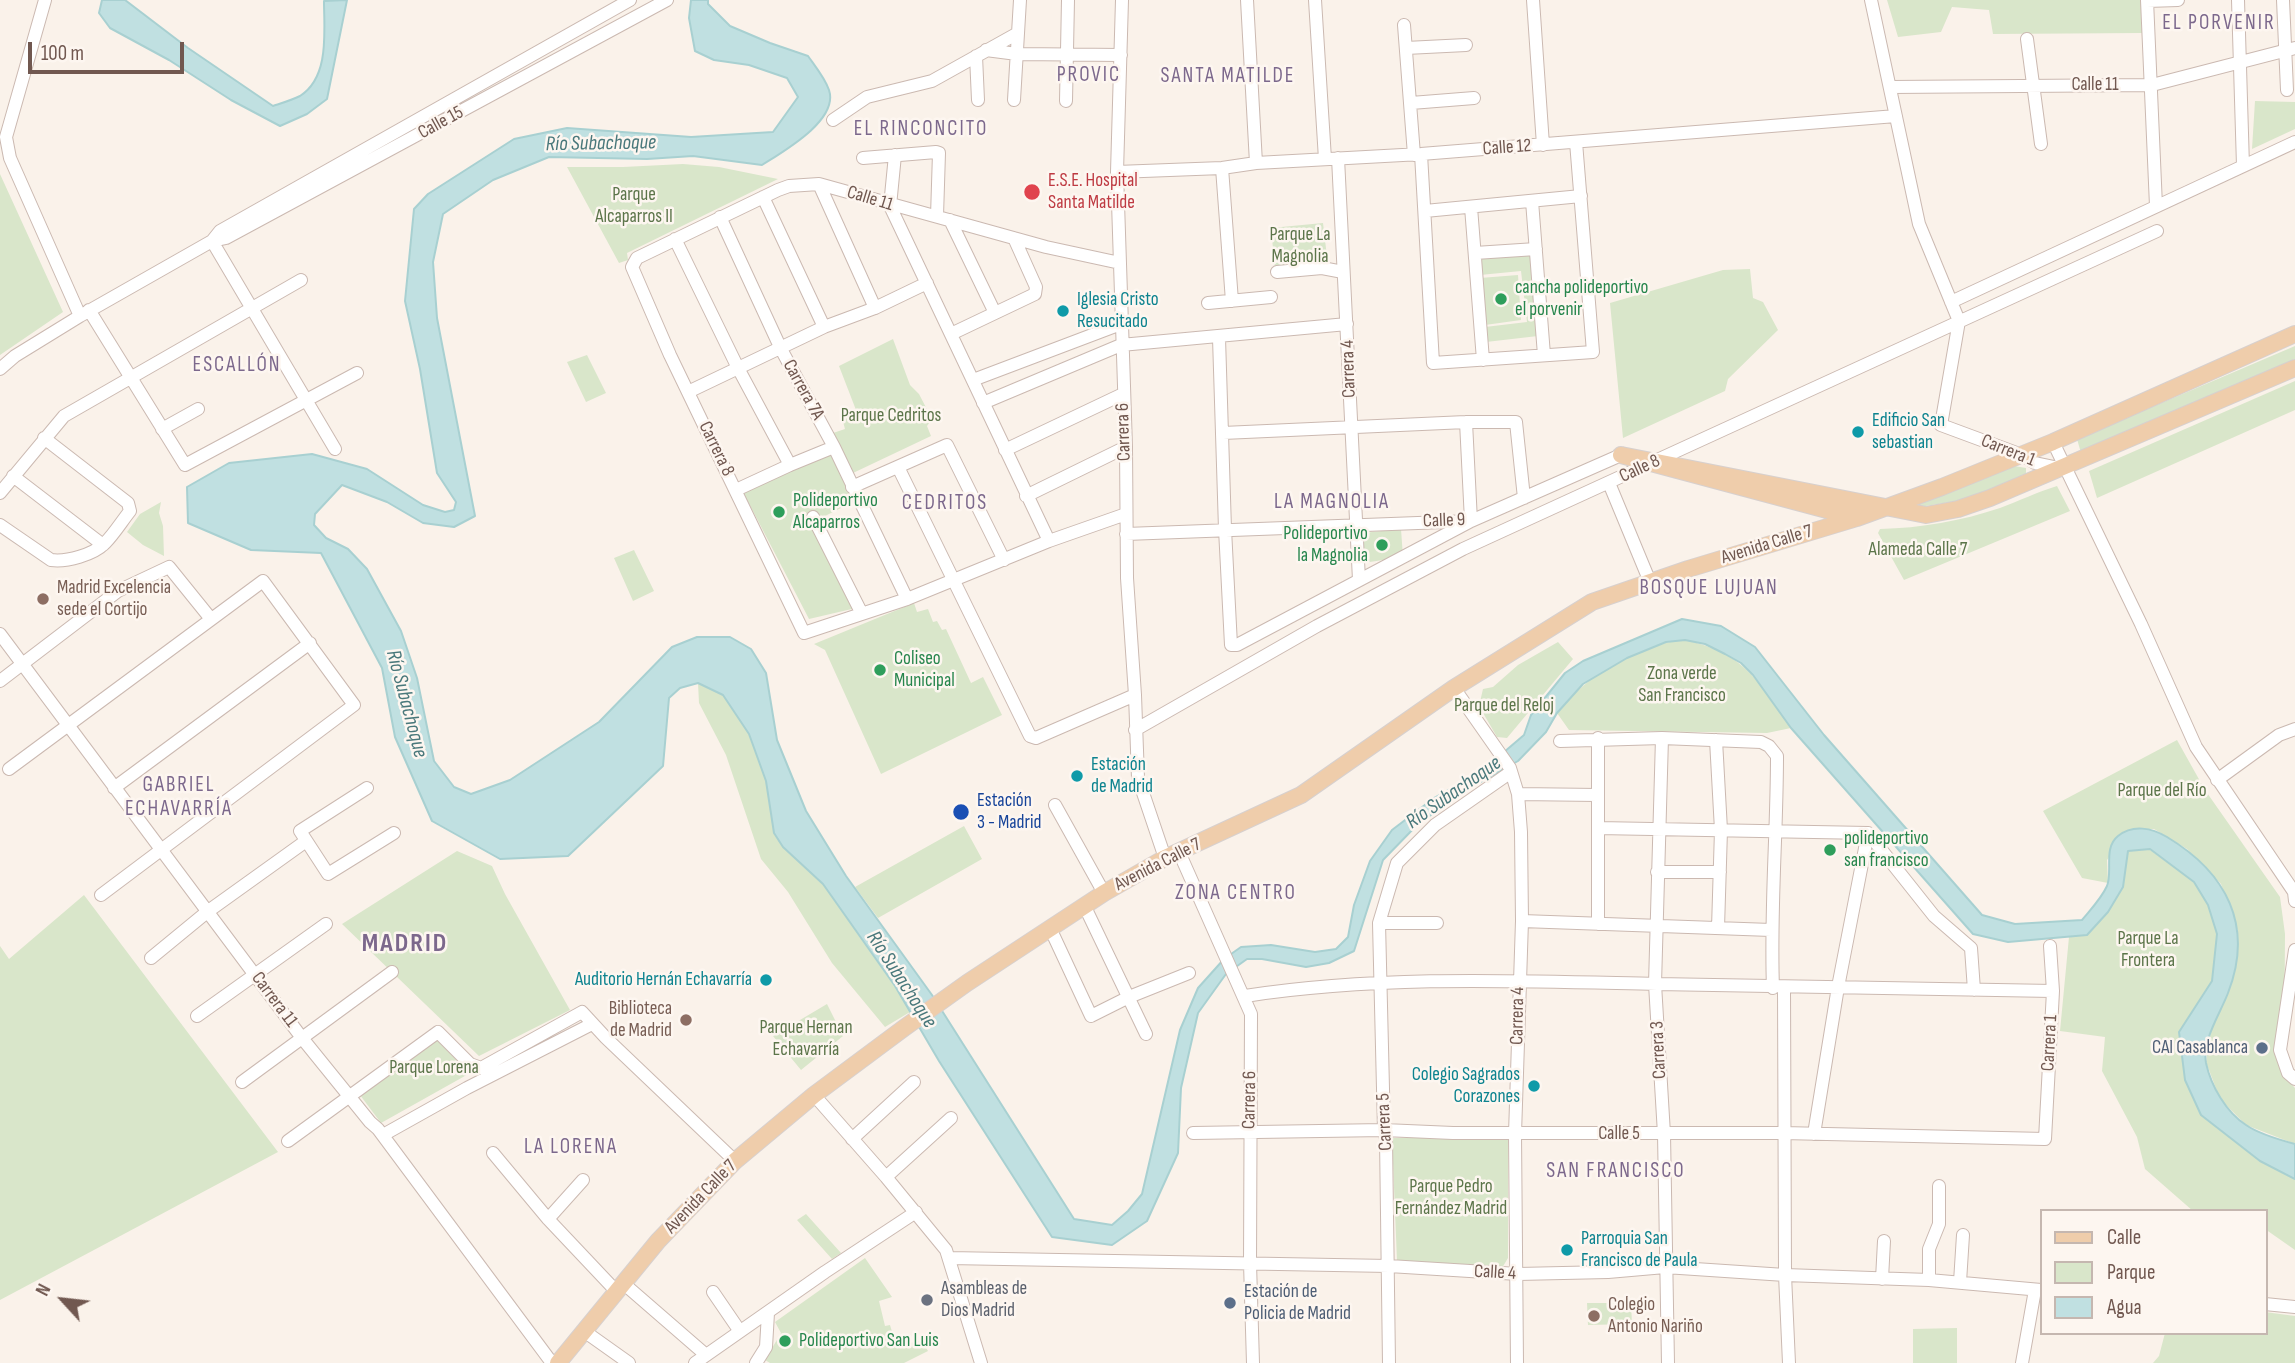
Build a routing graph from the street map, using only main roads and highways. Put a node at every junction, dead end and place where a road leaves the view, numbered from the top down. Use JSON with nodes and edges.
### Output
{"nodes":[{"id":1,"x":2295,"y":334,"type":"edge"},
{"id":2,"x":2295,"y":368,"type":"edge"},
{"id":3,"x":1857,"y":518,"type":"junction"},
{"id":4,"x":558,"y":1363,"type":"edge"}],
"edges":[{"from":1,"to":3,"type":"main road","name":"Avenida Calle 7"},
{"from":2,"to":3,"type":"main road","name":"Avenida Calle 7"},
{"from":3,"to":4,"type":"main road","name":"Avenida Calle 7"}]}
